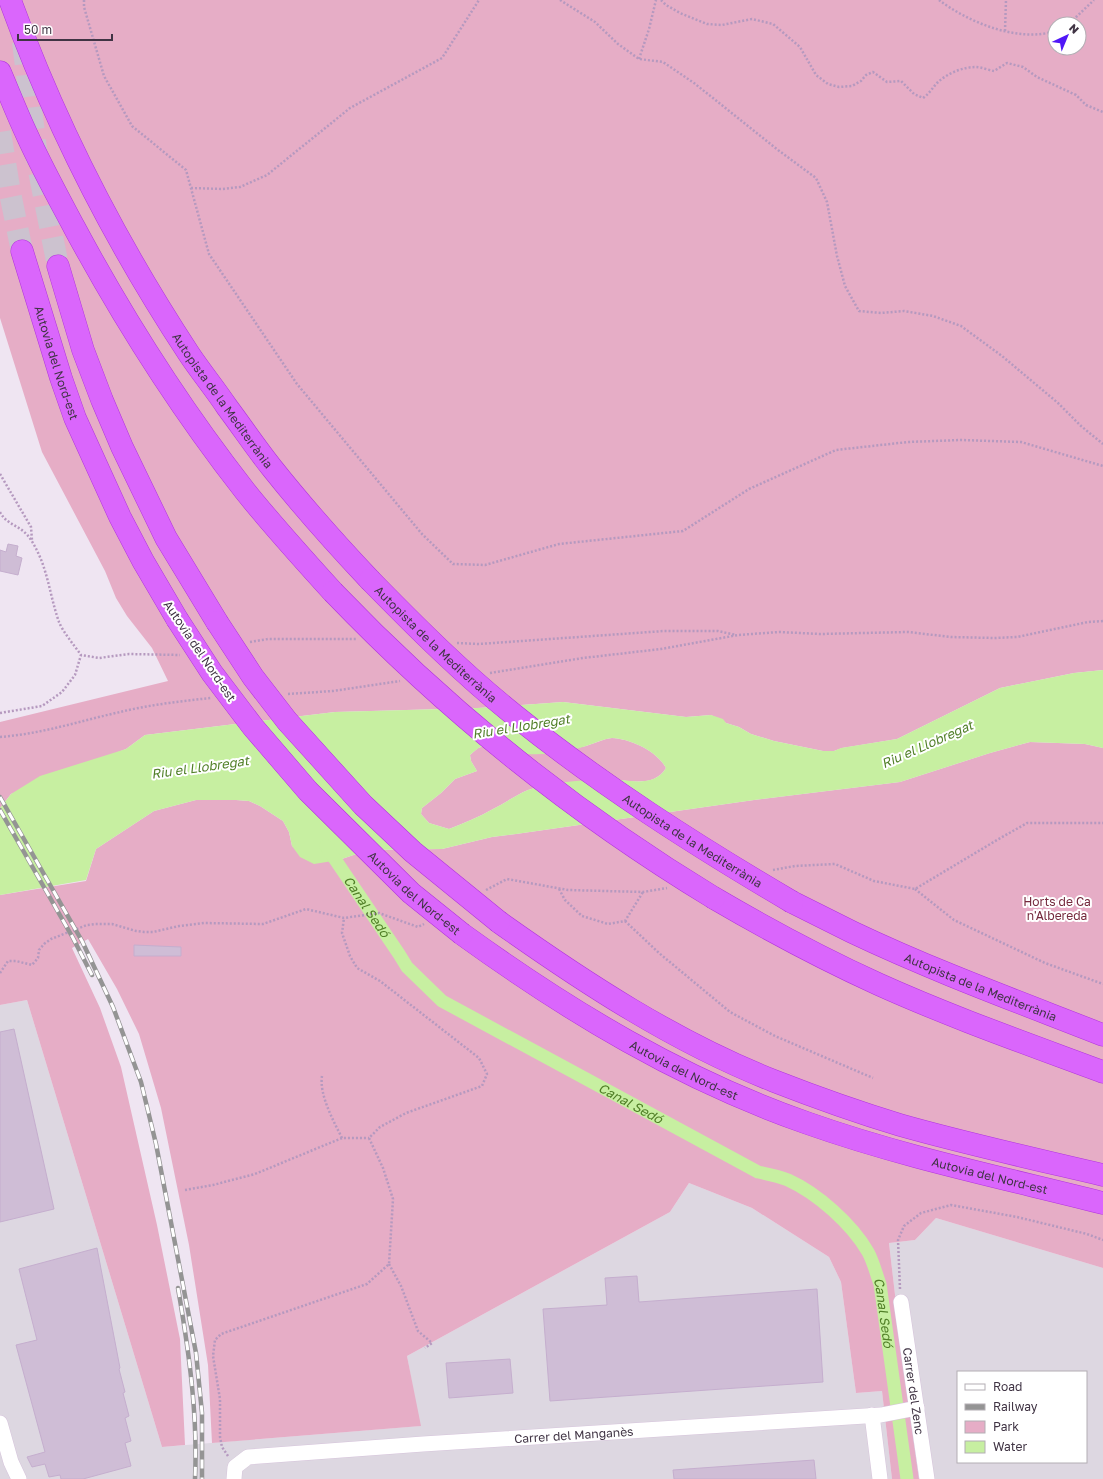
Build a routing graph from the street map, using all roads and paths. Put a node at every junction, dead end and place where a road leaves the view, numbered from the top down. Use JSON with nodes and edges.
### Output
{"nodes":[{"id":1,"x":10,"y":0,"type":"edge"},
{"id":2,"x":84,"y":0,"type":"edge"},
{"id":3,"x":479,"y":0,"type":"edge"},
{"id":4,"x":560,"y":0,"type":"edge"},
{"id":5,"x":656,"y":0,"type":"edge"},
{"id":6,"x":661,"y":0,"type":"edge"},
{"id":7,"x":939,"y":0,"type":"edge"},
{"id":8,"x":1006,"y":0,"type":"edge"},
{"id":9,"x":1094,"y":0,"type":"edge"},
{"id":10,"x":1077,"y":16,"type":"edge"},
{"id":11,"x":1005,"y":31,"type":"junction"},
{"id":12,"x":1047,"y":32,"type":"edge"},
{"id":13,"x":639,"y":59,"type":"junction"},
{"id":14,"x":0,"y":72,"type":"edge"},
{"id":15,"x":1103,"y":112,"type":"edge"},
{"id":16,"x":191,"y":188,"type":"junction"},
{"id":17,"x":22,"y":251,"type":"tunnel mouth"},
{"id":18,"x":58,"y":266,"type":"tunnel mouth"},
{"id":19,"x":1103,"y":444,"type":"edge"},
{"id":20,"x":1103,"y":466,"type":"edge"},
{"id":21,"x":0,"y":474,"type":"edge"},
{"id":22,"x":0,"y":512,"type":"edge"},
{"id":23,"x":32,"y":541,"type":"junction"},
{"id":24,"x":1103,"y":622,"type":"edge"},
{"id":25,"x":494,"y":673,"type":"dead end"},
{"id":26,"x":396,"y":682,"type":"dead end"},
{"id":27,"x":292,"y":694,"type":"dead end"},
{"id":28,"x":209,"y":698,"type":"dead end"},
{"id":29,"x":0,"y":714,"type":"edge"},
{"id":30,"x":0,"y":737,"type":"edge"},
{"id":31,"x":1027,"y":823,"type":"dead end"},
{"id":32,"x":1103,"y":823,"type":"edge"},
{"id":33,"x":559,"y":889,"type":"dead end"},
{"id":34,"x":915,"y":890,"type":"dead end"},
{"id":35,"x":643,"y":892,"type":"dead end"},
{"id":36,"x":625,"y":921,"type":"junction"},
{"id":37,"x":0,"y":973,"type":"edge"},
{"id":38,"x":1103,"y":984,"type":"edge"},
{"id":39,"x":1103,"y":1035,"type":"edge"},
{"id":40,"x":1103,"y":1072,"type":"edge"},
{"id":41,"x":322,"y":1076,"type":"dead end"},
{"id":42,"x":873,"y":1078,"type":"dead end"},
{"id":43,"x":342,"y":1138,"type":"junction"},
{"id":44,"x":368,"y":1138,"type":"junction"},
{"id":45,"x":1103,"y":1175,"type":"edge"},
{"id":46,"x":185,"y":1190,"type":"dead end"},
{"id":47,"x":1103,"y":1203,"type":"edge"},
{"id":48,"x":1103,"y":1240,"type":"edge"},
{"id":49,"x":389,"y":1264,"type":"junction"},
{"id":50,"x":901,"y":1302,"type":"joint"},
{"id":51,"x":425,"y":1348,"type":"dead end"},
{"id":52,"x":912,"y":1409,"type":"junction"},
{"id":53,"x":876,"y":1415,"type":"junction"},
{"id":54,"x":0,"y":1423,"type":"edge"},
{"id":55,"x":234,"y":1473,"type":"edge"},
{"id":56,"x":19,"y":1479,"type":"edge"},
{"id":57,"x":880,"y":1479,"type":"edge"},
{"id":58,"x":927,"y":1479,"type":"edge"}],
"edges":[{"from":1,"to":39,"type":"highway","name":"Autopista de la Mediterrània","bridge":true},
{"from":2,"to":16,"type":"path"},
{"from":3,"to":16,"type":"path"},
{"from":4,"to":13,"type":"path"},
{"from":5,"to":13,"type":"path"},
{"from":6,"to":15,"type":"path"},
{"from":7,"to":11,"type":"path"},
{"from":8,"to":11,"type":"path"},
{"from":9,"to":10,"type":"path"},
{"from":11,"to":12,"type":"path"},
{"from":13,"to":19,"type":"path"},
{"from":14,"to":40,"type":"highway","bridge":true},
{"from":16,"to":20,"type":"path"},
{"from":17,"to":47,"type":"highway","name":"Autovia del Nord-est","bridge":true},
{"from":18,"to":45,"type":"highway","bridge":true},
{"from":21,"to":23,"type":"path"},
{"from":22,"to":23,"type":"path"},
{"from":23,"to":29,"type":"path"},
{"from":24,"to":25,"type":"path"},
{"from":26,"to":27,"type":"path"},
{"from":28,"to":30,"type":"path"},
{"from":31,"to":32,"type":"path"},
{"from":33,"to":36,"type":"path"},
{"from":34,"to":38,"type":"path"},
{"from":35,"to":36,"type":"path"},
{"from":36,"to":42,"type":"path"},
{"from":37,"to":44,"type":"path"},
{"from":41,"to":43,"type":"path"},
{"from":43,"to":44,"type":"path"},
{"from":43,"to":46,"type":"path"},
{"from":44,"to":49,"type":"path"},
{"from":48,"to":50,"type":"path"},
{"from":49,"to":51,"type":"path"},
{"from":49,"to":55,"type":"path"},
{"from":50,"to":52,"type":"street","name":"Carrer del Zenc"},
{"from":52,"to":53,"type":"street","name":"Carrer del Manganès"},
{"from":52,"to":58,"type":"street","name":"Carrer del Zenc"},
{"from":53,"to":55,"type":"street","name":"Carrer del Manganès"},
{"from":53,"to":57,"type":"street"},
{"from":54,"to":56,"type":"street"}]}
